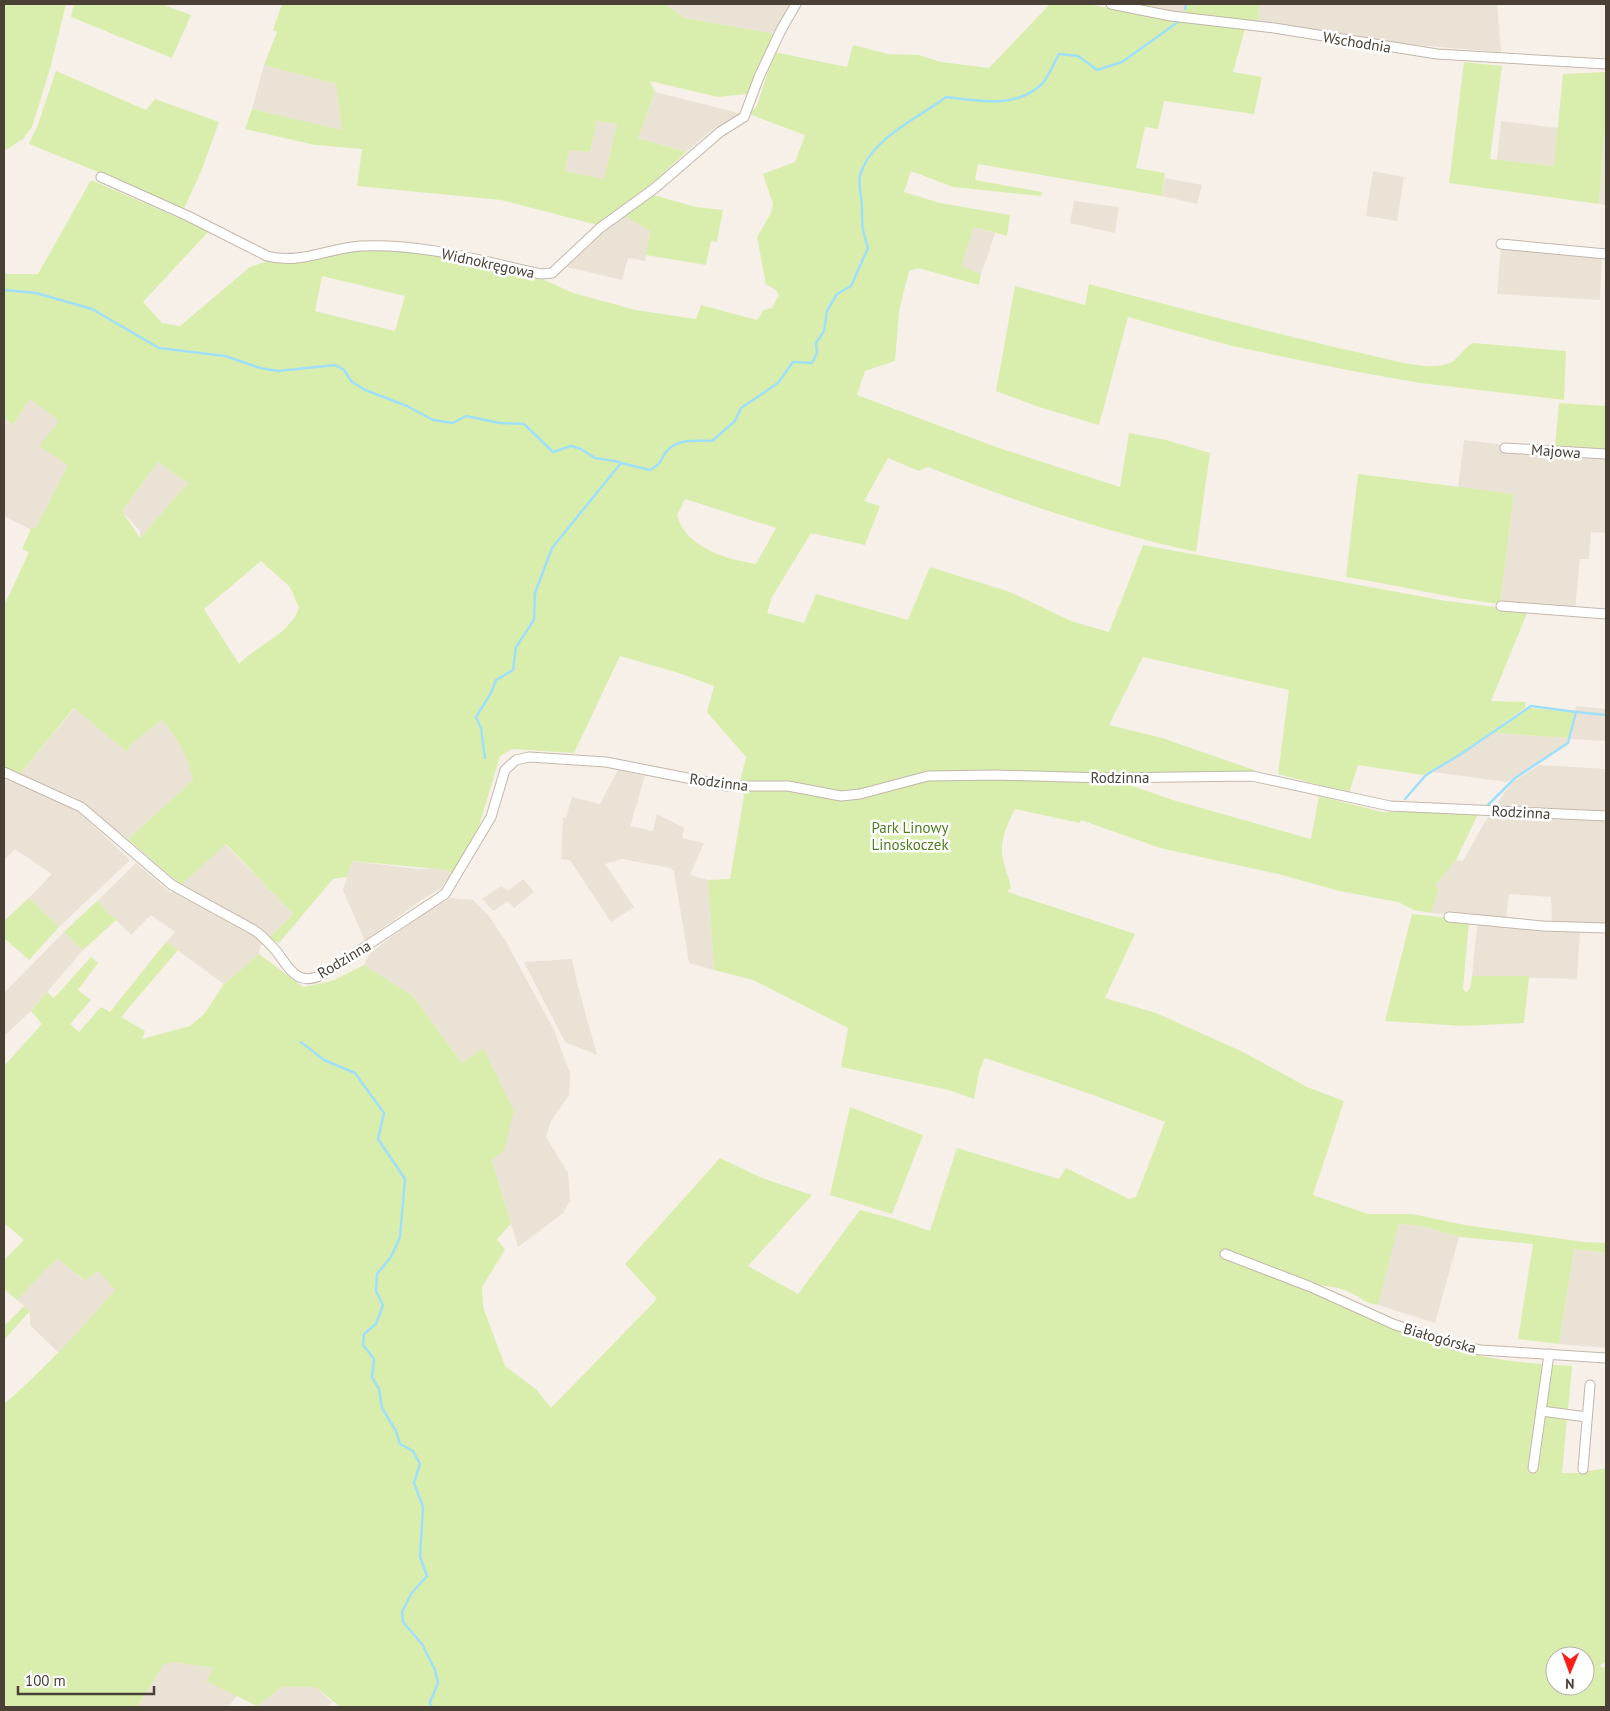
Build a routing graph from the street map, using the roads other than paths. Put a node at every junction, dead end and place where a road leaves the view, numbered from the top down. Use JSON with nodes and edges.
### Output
{"nodes":[{"id":1,"x":796,"y":4,"type":"edge"},
{"id":2,"x":1111,"y":4,"type":"edge"},
{"id":3,"x":1606,"y":64,"type":"edge"},
{"id":4,"x":101,"y":177,"type":"dead end"},
{"id":5,"x":1501,"y":244,"type":"dead end"},
{"id":6,"x":1606,"y":254,"type":"edge"},
{"id":7,"x":1505,"y":448,"type":"dead end"},
{"id":8,"x":1606,"y":454,"type":"edge"},
{"id":9,"x":1500,"y":606,"type":"dead end"},
{"id":10,"x":1606,"y":614,"type":"edge"},
{"id":11,"x":4,"y":772,"type":"edge"},
{"id":12,"x":1606,"y":816,"type":"edge"},
{"id":13,"x":1449,"y":917,"type":"dead end"},
{"id":14,"x":1606,"y":928,"type":"edge"},
{"id":15,"x":1226,"y":1254,"type":"dead end"},
{"id":16,"x":1548,"y":1354,"type":"junction"},
{"id":17,"x":1606,"y":1358,"type":"edge"},
{"id":18,"x":1590,"y":1385,"type":"dead end"},
{"id":19,"x":1541,"y":1411,"type":"junction"},
{"id":20,"x":1587,"y":1417,"type":"junction"},
{"id":21,"x":1533,"y":1468,"type":"dead end"},
{"id":22,"x":1582,"y":1469,"type":"dead end"}],
"edges":[{"from":1,"to":4,"type":"street","name":"Widnokręgowa"},
{"from":2,"to":3,"type":"street","name":"Wschodnia"},
{"from":5,"to":6,"type":"street"},
{"from":7,"to":8,"type":"street","name":"Majowa"},
{"from":9,"to":10,"type":"street"},
{"from":11,"to":12,"type":"street","name":"Rodzinna"},
{"from":13,"to":14,"type":"street"},
{"from":15,"to":16,"type":"street","name":"Białogórska"},
{"from":16,"to":17,"type":"street","name":"Białogórska"},
{"from":16,"to":19,"type":"street"},
{"from":18,"to":20,"type":"street"},
{"from":19,"to":20,"type":"street"},
{"from":19,"to":21,"type":"street"},
{"from":20,"to":22,"type":"street"}]}
